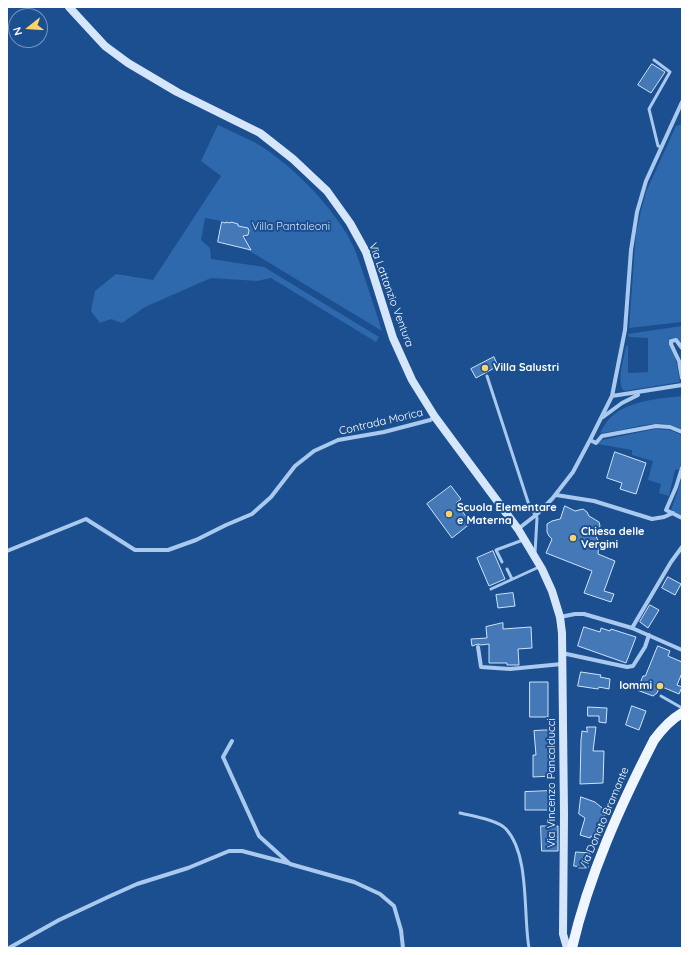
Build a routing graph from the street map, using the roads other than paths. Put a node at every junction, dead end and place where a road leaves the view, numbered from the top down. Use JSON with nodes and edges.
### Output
{"nodes":[{"id":1,"x":69,"y":7,"type":"edge"},
{"id":2,"x":654,"y":60,"type":"dead end"},
{"id":3,"x":682,"y":102,"type":"edge"},
{"id":4,"x":662,"y":148,"type":"junction"},
{"id":5,"x":682,"y":348,"type":"edge"},
{"id":6,"x":487,"y":376,"type":"dead end"},
{"id":7,"x":682,"y":378,"type":"edge"},
{"id":8,"x":682,"y":385,"type":"edge"},
{"id":9,"x":646,"y":392,"type":"junction"},
{"id":10,"x":612,"y":396,"type":"junction"},
{"id":11,"x":436,"y":416,"type":"junction"},
{"id":12,"x":601,"y":418,"type":"junction"},
{"id":13,"x":682,"y":432,"type":"edge"},
{"id":14,"x":590,"y":440,"type":"junction"},
{"id":15,"x":682,"y":468,"type":"edge"},
{"id":16,"x":556,"y":495,"type":"junction"},
{"id":17,"x":673,"y":513,"type":"junction"},
{"id":18,"x":536,"y":515,"type":"junction"},
{"id":19,"x":682,"y":518,"type":"edge"},
{"id":20,"x":518,"y":529,"type":"junction"},
{"id":21,"x":525,"y":540,"type":"junction"},
{"id":22,"x":682,"y":547,"type":"edge"},
{"id":23,"x":7,"y":551,"type":"edge"},
{"id":24,"x":535,"y":557,"type":"junction"},
{"id":25,"x":502,"y":562,"type":"dead end"},
{"id":26,"x":540,"y":566,"type":"junction"},
{"id":27,"x":507,"y":569,"type":"dead end"},
{"id":28,"x":512,"y":579,"type":"junction"},
{"id":29,"x":491,"y":589,"type":"dead end"},
{"id":30,"x":560,"y":617,"type":"junction"},
{"id":31,"x":632,"y":628,"type":"junction"},
{"id":32,"x":649,"y":635,"type":"junction"},
{"id":33,"x":478,"y":647,"type":"dead end"},
{"id":34,"x":682,"y":650,"type":"edge"},
{"id":35,"x":562,"y":653,"type":"junction"},
{"id":36,"x":562,"y":664,"type":"junction"},
{"id":37,"x":661,"y":696,"type":"dead end"},
{"id":38,"x":682,"y":708,"type":"edge"},
{"id":39,"x":682,"y":714,"type":"edge"},
{"id":40,"x":232,"y":741,"type":"dead end"},
{"id":41,"x":460,"y":813,"type":"dead end"},
{"id":42,"x":290,"y":864,"type":"junction"},
{"id":43,"x":9,"y":948,"type":"edge"},
{"id":44,"x":402,"y":948,"type":"edge"},
{"id":45,"x":529,"y":948,"type":"edge"},
{"id":46,"x":567,"y":948,"type":"edge"},
{"id":47,"x":572,"y":948,"type":"edge"}],
"edges":[{"from":1,"to":11,"type":"main road","name":"Via Lattanzio Ventura"},
{"from":2,"to":4,"type":"lane"},
{"from":3,"to":4,"type":"street"},
{"from":4,"to":10,"type":"street"},
{"from":5,"to":7,"type":"street"},
{"from":6,"to":18,"type":"lane"},
{"from":8,"to":9,"type":"street"},
{"from":9,"to":10,"type":"street"},
{"from":9,"to":12,"type":"street"},
{"from":10,"to":12,"type":"street"},
{"from":11,"to":20,"type":"main road","name":"Via Lattanzio Ventura"},
{"from":11,"to":23,"type":"street","name":"Contrada Morica"},
{"from":12,"to":14,"type":"street"},
{"from":13,"to":14,"type":"street"},
{"from":14,"to":16,"type":"street"},
{"from":15,"to":17,"type":"street"},
{"from":16,"to":17,"type":"street"},
{"from":16,"to":18,"type":"street"},
{"from":17,"to":19,"type":"street"},
{"from":18,"to":20,"type":"street"},
{"from":18,"to":24,"type":"lane"},
{"from":20,"to":21,"type":"main road","name":"Via Lattanzio Ventura"},
{"from":21,"to":24,"type":"main road","name":"Via Lattanzio Ventura"},
{"from":21,"to":25,"type":"lane"},
{"from":22,"to":31,"type":"street"},
{"from":24,"to":26,"type":"main road","name":"Via Lattanzio Ventura"},
{"from":26,"to":28,"type":"lane"},
{"from":26,"to":30,"type":"main road","name":"Via Lattanzio Ventura"},
{"from":27,"to":28,"type":"lane"},
{"from":28,"to":29,"type":"lane"},
{"from":30,"to":31,"type":"street"},
{"from":30,"to":35,"type":"main road","name":"Via Vincenzo Pancalducci"},
{"from":31,"to":32,"type":"street"},
{"from":32,"to":34,"type":"street"},
{"from":32,"to":35,"type":"street"},
{"from":33,"to":36,"type":"street"},
{"from":35,"to":36,"type":"main road","name":"Via Vincenzo Pancalducci"},
{"from":36,"to":46,"type":"main road","name":"Via Vincenzo Pancalducci"},
{"from":37,"to":38,"type":"lane"},
{"from":39,"to":47,"type":"main road","name":"Via Donato Bramante"},
{"from":40,"to":42,"type":"street"},
{"from":41,"to":45,"type":"lane"},
{"from":42,"to":43,"type":"street"},
{"from":42,"to":44,"type":"street"}]}
